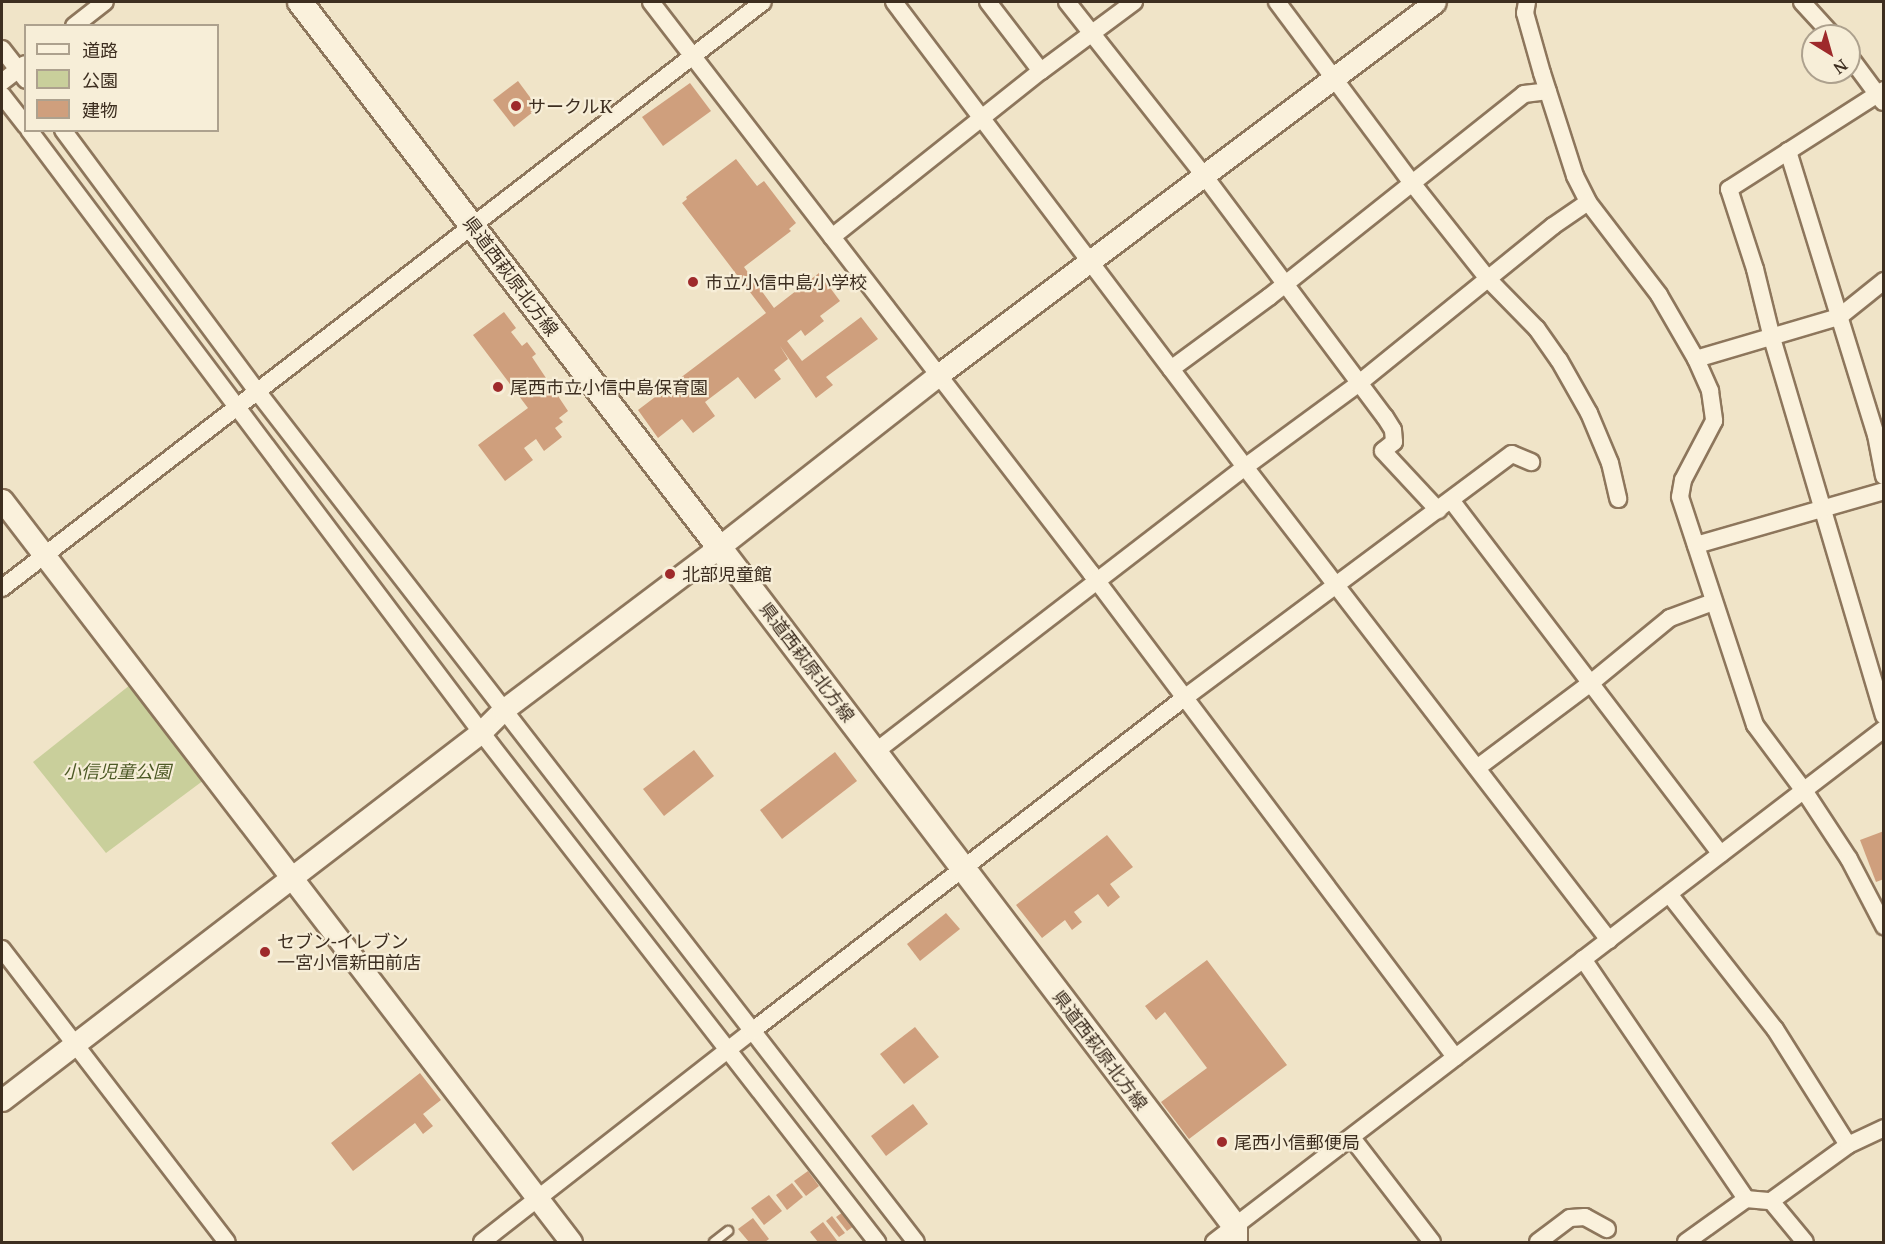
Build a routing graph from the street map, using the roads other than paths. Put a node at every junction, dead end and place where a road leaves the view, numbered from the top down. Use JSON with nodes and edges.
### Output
{"nodes":[{"id":1,"x":105,"y":2,"type":"edge"},
{"id":2,"x":300,"y":2,"type":"edge"},
{"id":3,"x":651,"y":2,"type":"edge"},
{"id":4,"x":762,"y":2,"type":"edge"},
{"id":5,"x":988,"y":2,"type":"edge"},
{"id":6,"x":1066,"y":2,"type":"edge"},
{"id":7,"x":1134,"y":2,"type":"edge"},
{"id":8,"x":1277,"y":2,"type":"edge"},
{"id":9,"x":1435,"y":2,"type":"edge"},
{"id":10,"x":1527,"y":2,"type":"edge"},
{"id":11,"x":1802,"y":2,"type":"edge"},
{"id":12,"x":899,"y":3,"type":"edge"},
{"id":13,"x":77,"y":24,"type":"edge"},
{"id":14,"x":1822,"y":24,"type":"edge"},
{"id":15,"x":1092,"y":35,"type":"junction"},
{"id":16,"x":2,"y":49,"type":"edge"},
{"id":17,"x":692,"y":55,"type":"junction"},
{"id":18,"x":23,"y":71,"type":"edge"},
{"id":19,"x":1041,"y":71,"type":"junction"},
{"id":20,"x":1861,"y":71,"type":"edge"},
{"id":21,"x":1334,"y":77,"type":"junction"},
{"id":22,"x":2,"y":82,"type":"edge"},
{"id":23,"x":1548,"y":91,"type":"junction"},
{"id":24,"x":2,"y":94,"type":"edge"},
{"id":25,"x":1882,"y":96,"type":"edge"},
{"id":26,"x":982,"y":118,"type":"junction"},
{"id":27,"x":24,"y":123,"type":"edge"},
{"id":28,"x":30,"y":132,"type":"edge"},
{"id":29,"x":64,"y":132,"type":"edge"},
{"id":30,"x":1788,"y":151,"type":"junction"},
{"id":31,"x":1203,"y":174,"type":"junction"},
{"id":32,"x":1412,"y":183,"type":"junction"},
{"id":33,"x":1588,"y":202,"type":"junction"},
{"id":34,"x":472,"y":225,"type":"junction"},
{"id":35,"x":832,"y":237,"type":"junction"},
{"id":36,"x":1091,"y":261,"type":"junction"},
{"id":37,"x":1488,"y":279,"type":"junction"},
{"id":38,"x":1884,"y":281,"type":"edge"},
{"id":39,"x":1286,"y":284,"type":"junction"},
{"id":40,"x":1839,"y":317,"type":"junction"},
{"id":41,"x":1772,"y":338,"type":"junction"},
{"id":42,"x":1696,"y":359,"type":"junction"},
{"id":43,"x":1172,"y":369,"type":"junction"},
{"id":44,"x":938,"y":375,"type":"junction"},
{"id":45,"x":1358,"y":384,"type":"junction"},
{"id":46,"x":257,"y":391,"type":"junction"},
{"id":47,"x":236,"y":407,"type":"junction"},
{"id":48,"x":1531,"y":462,"type":"dead end"},
{"id":49,"x":1245,"y":467,"type":"junction"},
{"id":50,"x":1884,"y":476,"type":"edge"},
{"id":51,"x":1884,"y":492,"type":"edge"},
{"id":52,"x":1618,"y":499,"type":"dead end"},
{"id":53,"x":2,"y":500,"type":"edge"},
{"id":54,"x":1452,"y":500,"type":"junction"},
{"id":55,"x":1822,"y":508,"type":"junction"},
{"id":56,"x":1438,"y":510,"type":"junction"},
{"id":57,"x":1696,"y":546,"type":"junction"},
{"id":58,"x":719,"y":547,"type":"junction"},
{"id":59,"x":43,"y":556,"type":"junction"},
{"id":60,"x":1098,"y":582,"type":"junction"},
{"id":61,"x":1337,"y":585,"type":"junction"},
{"id":62,"x":2,"y":588,"type":"edge"},
{"id":63,"x":1713,"y":602,"type":"junction"},
{"id":64,"x":1592,"y":682,"type":"junction"},
{"id":65,"x":1184,"y":699,"type":"junction"},
{"id":66,"x":503,"y":710,"type":"junction"},
{"id":67,"x":1884,"y":716,"type":"edge"},
{"id":68,"x":1884,"y":729,"type":"edge"},
{"id":69,"x":481,"y":732,"type":"junction"},
{"id":70,"x":875,"y":752,"type":"junction"},
{"id":71,"x":1477,"y":768,"type":"junction"},
{"id":72,"x":1805,"y":792,"type":"junction"},
{"id":73,"x":1721,"y":854,"type":"junction"},
{"id":74,"x":962,"y":869,"type":"junction"},
{"id":75,"x":292,"y":877,"type":"junction"},
{"id":76,"x":1669,"y":894,"type":"junction"},
{"id":77,"x":1884,"y":926,"type":"edge"},
{"id":78,"x":1609,"y":940,"type":"junction"},
{"id":79,"x":2,"y":949,"type":"edge"},
{"id":80,"x":1583,"y":958,"type":"junction"},
{"id":81,"x":752,"y":1031,"type":"junction"},
{"id":82,"x":74,"y":1044,"type":"junction"},
{"id":83,"x":729,"y":1049,"type":"junction"},
{"id":84,"x":1455,"y":1057,"type":"junction"},
{"id":85,"x":2,"y":1100,"type":"edge"},
{"id":86,"x":1884,"y":1128,"type":"edge"},
{"id":87,"x":1352,"y":1138,"type":"junction"},
{"id":88,"x":1848,"y":1145,"type":"junction"},
{"id":89,"x":1746,"y":1199,"type":"junction"},
{"id":90,"x":538,"y":1200,"type":"junction"},
{"id":91,"x":1771,"y":1201,"type":"junction"},
{"id":92,"x":1607,"y":1229,"type":"dead end"},
{"id":93,"x":728,"y":1231,"type":"dead end"},
{"id":94,"x":1235,"y":1234,"type":"edge"},
{"id":95,"x":227,"y":1242,"type":"edge"},
{"id":96,"x":482,"y":1242,"type":"edge"},
{"id":97,"x":572,"y":1242,"type":"edge"},
{"id":98,"x":714,"y":1242,"type":"edge"},
{"id":99,"x":877,"y":1242,"type":"edge"},
{"id":100,"x":916,"y":1242,"type":"edge"},
{"id":101,"x":1214,"y":1242,"type":"edge"},
{"id":102,"x":1432,"y":1242,"type":"edge"},
{"id":103,"x":1538,"y":1242,"type":"edge"},
{"id":104,"x":1686,"y":1242,"type":"edge"},
{"id":105,"x":1805,"y":1242,"type":"edge"}],
"edges":[{"from":1,"to":13,"type":"street"},
{"from":2,"to":34,"type":"main road","name":"県道西萩原北方線"},
{"from":3,"to":17,"type":"street"},
{"from":4,"to":17,"type":"street"},
{"from":5,"to":19,"type":"street"},
{"from":6,"to":15,"type":"street"},
{"from":7,"to":15,"type":"street"},
{"from":8,"to":21,"type":"street"},
{"from":9,"to":21,"type":"street"},
{"from":10,"to":23,"type":"street"},
{"from":11,"to":14,"type":"street"},
{"from":12,"to":26,"type":"street"},
{"from":15,"to":19,"type":"street"},
{"from":15,"to":31,"type":"street"},
{"from":16,"to":18,"type":"street"},
{"from":17,"to":34,"type":"street"},
{"from":17,"to":35,"type":"street"},
{"from":18,"to":22,"type":"street"},
{"from":19,"to":26,"type":"street"},
{"from":20,"to":25,"type":"street"},
{"from":21,"to":31,"type":"street"},
{"from":21,"to":32,"type":"street"},
{"from":23,"to":32,"type":"street"},
{"from":23,"to":33,"type":"street"},
{"from":24,"to":27,"type":"street"},
{"from":25,"to":30,"type":"street"},
{"from":26,"to":35,"type":"street"},
{"from":26,"to":36,"type":"street"},
{"from":28,"to":47,"type":"street"},
{"from":29,"to":46,"type":"street"},
{"from":30,"to":40,"type":"street"},
{"from":30,"to":41,"type":"street"},
{"from":31,"to":36,"type":"street"},
{"from":31,"to":39,"type":"street"},
{"from":32,"to":37,"type":"street"},
{"from":32,"to":39,"type":"street"},
{"from":33,"to":37,"type":"street"},
{"from":33,"to":42,"type":"street"},
{"from":34,"to":46,"type":"street"},
{"from":34,"to":58,"type":"main road","name":"県道西萩原北方線"},
{"from":35,"to":44,"type":"street"},
{"from":36,"to":43,"type":"street"},
{"from":36,"to":44,"type":"street"},
{"from":37,"to":45,"type":"street"},
{"from":37,"to":52,"type":"street"},
{"from":38,"to":40,"type":"street"},
{"from":39,"to":43,"type":"street"},
{"from":39,"to":45,"type":"street"},
{"from":40,"to":41,"type":"street"},
{"from":40,"to":50,"type":"street"},
{"from":41,"to":42,"type":"street"},
{"from":41,"to":55,"type":"street"},
{"from":42,"to":57,"type":"street"},
{"from":43,"to":49,"type":"street"},
{"from":44,"to":58,"type":"street"},
{"from":44,"to":60,"type":"street"},
{"from":45,"to":49,"type":"street"},
{"from":45,"to":56,"type":"street"},
{"from":46,"to":47,"type":"street"},
{"from":46,"to":66,"type":"street"},
{"from":47,"to":59,"type":"street"},
{"from":47,"to":69,"type":"street"},
{"from":48,"to":54,"type":"street"},
{"from":49,"to":60,"type":"street"},
{"from":49,"to":61,"type":"street"},
{"from":51,"to":55,"type":"street"},
{"from":53,"to":59,"type":"street"},
{"from":54,"to":56,"type":"street"},
{"from":54,"to":64,"type":"street"},
{"from":55,"to":57,"type":"street"},
{"from":55,"to":67,"type":"street"},
{"from":56,"to":61,"type":"street"},
{"from":57,"to":63,"type":"street"},
{"from":58,"to":66,"type":"street"},
{"from":58,"to":70,"type":"main road","name":"県道西萩原北方線"},
{"from":59,"to":62,"type":"street"},
{"from":59,"to":75,"type":"street"},
{"from":60,"to":65,"type":"street"},
{"from":60,"to":70,"type":"street"},
{"from":61,"to":65,"type":"street"},
{"from":61,"to":71,"type":"street"},
{"from":63,"to":64,"type":"street"},
{"from":63,"to":72,"type":"street"},
{"from":64,"to":71,"type":"street"},
{"from":64,"to":73,"type":"street"},
{"from":65,"to":74,"type":"street"},
{"from":65,"to":84,"type":"street"},
{"from":66,"to":69,"type":"street"},
{"from":66,"to":81,"type":"street"},
{"from":68,"to":72,"type":"street"},
{"from":69,"to":75,"type":"street"},
{"from":69,"to":83,"type":"street"},
{"from":70,"to":74,"type":"main road","name":"県道西萩原北方線"},
{"from":71,"to":78,"type":"street"},
{"from":72,"to":73,"type":"street"},
{"from":72,"to":77,"type":"street"},
{"from":73,"to":76,"type":"street"},
{"from":74,"to":81,"type":"street"},
{"from":74,"to":94,"type":"main road","name":"県道西萩原北方線"},
{"from":75,"to":82,"type":"street"},
{"from":75,"to":90,"type":"street"},
{"from":76,"to":78,"type":"street"},
{"from":76,"to":88,"type":"street"},
{"from":78,"to":80,"type":"street"},
{"from":79,"to":82,"type":"street"},
{"from":80,"to":84,"type":"street"},
{"from":80,"to":89,"type":"street"},
{"from":81,"to":83,"type":"street"},
{"from":81,"to":100,"type":"street"},
{"from":82,"to":85,"type":"street"},
{"from":82,"to":95,"type":"street"},
{"from":83,"to":90,"type":"street"},
{"from":83,"to":99,"type":"street"},
{"from":84,"to":87,"type":"street"},
{"from":86,"to":88,"type":"street"},
{"from":87,"to":94,"type":"street"},
{"from":87,"to":102,"type":"street"},
{"from":88,"to":91,"type":"street"},
{"from":89,"to":91,"type":"street"},
{"from":89,"to":104,"type":"street"},
{"from":90,"to":96,"type":"street"},
{"from":90,"to":97,"type":"street"},
{"from":91,"to":105,"type":"street"},
{"from":92,"to":103,"type":"street"},
{"from":93,"to":98,"type":"lane"},
{"from":94,"to":101,"type":"street"}]}
